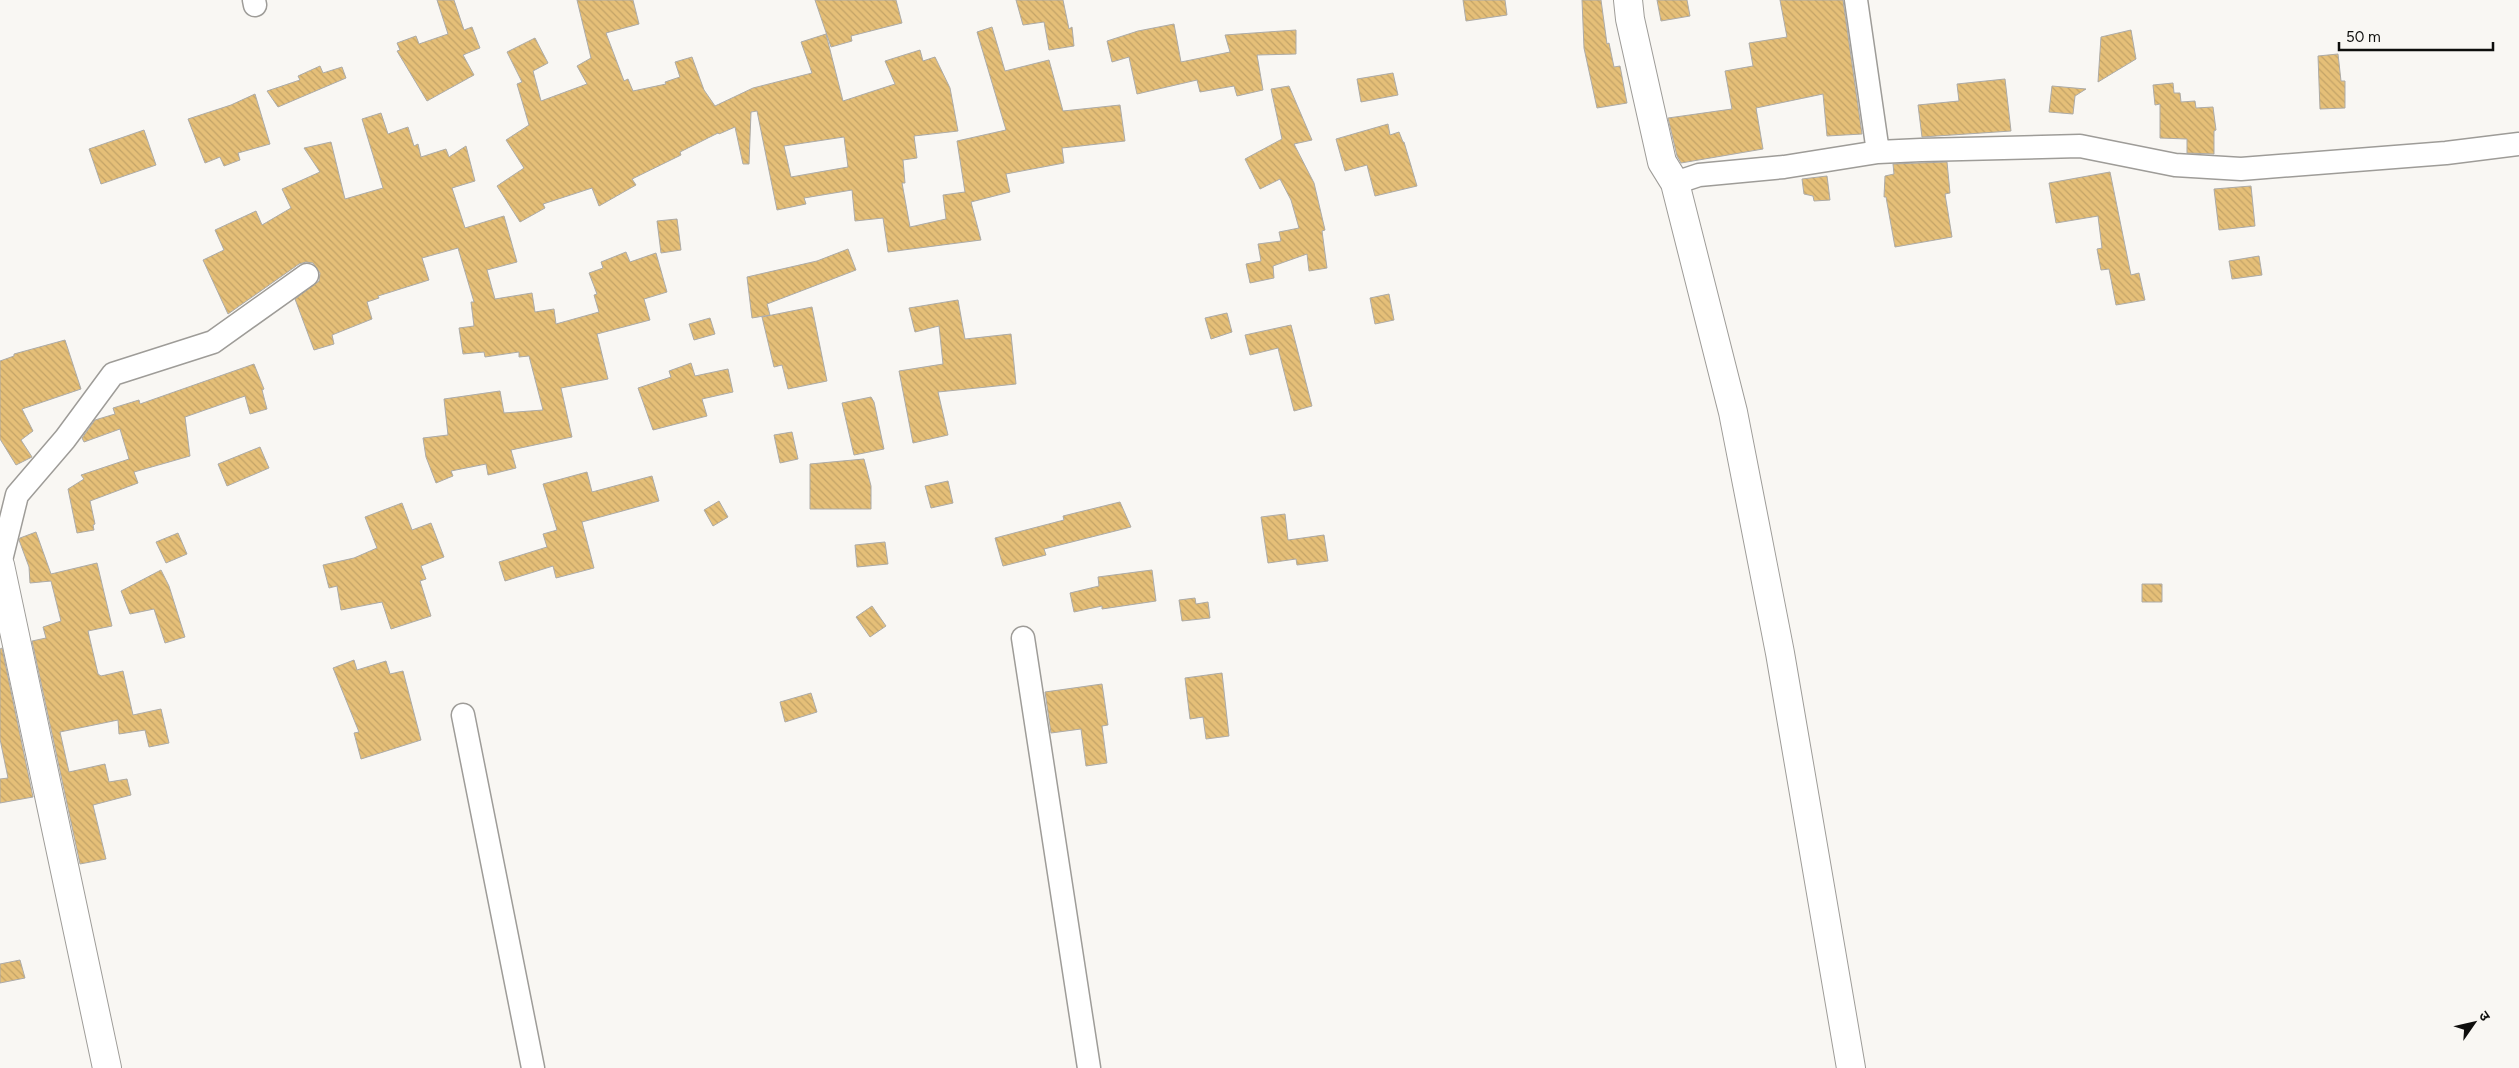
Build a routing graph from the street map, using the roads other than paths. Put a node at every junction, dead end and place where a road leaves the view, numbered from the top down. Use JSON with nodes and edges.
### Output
{"nodes":[{"id":1,"x":1628,"y":0,"type":"edge"},
{"id":2,"x":1856,"y":0,"type":"edge"},
{"id":3,"x":2519,"y":144,"type":"edge"},
{"id":4,"x":1878,"y":152,"type":"junction"},
{"id":5,"x":1676,"y":184,"type":"junction"},
{"id":6,"x":307,"y":275,"type":"dead end"},
{"id":7,"x":0,"y":565,"type":"edge"},
{"id":8,"x":1023,"y":638,"type":"dead end"},
{"id":9,"x":463,"y":715,"type":"dead end"},
{"id":10,"x":107,"y":1068,"type":"edge"},
{"id":11,"x":533,"y":1068,"type":"edge"},
{"id":12,"x":1089,"y":1068,"type":"edge"},
{"id":13,"x":1851,"y":1068,"type":"edge"}],
"edges":[{"from":1,"to":5,"type":"street"},
{"from":2,"to":4,"type":"street"},
{"from":3,"to":4,"type":"street"},
{"from":4,"to":5,"type":"street"},
{"from":5,"to":13,"type":"street"},
{"from":6,"to":7,"type":"street"},
{"from":7,"to":10,"type":"street"},
{"from":8,"to":12,"type":"street"},
{"from":9,"to":11,"type":"street"}]}
